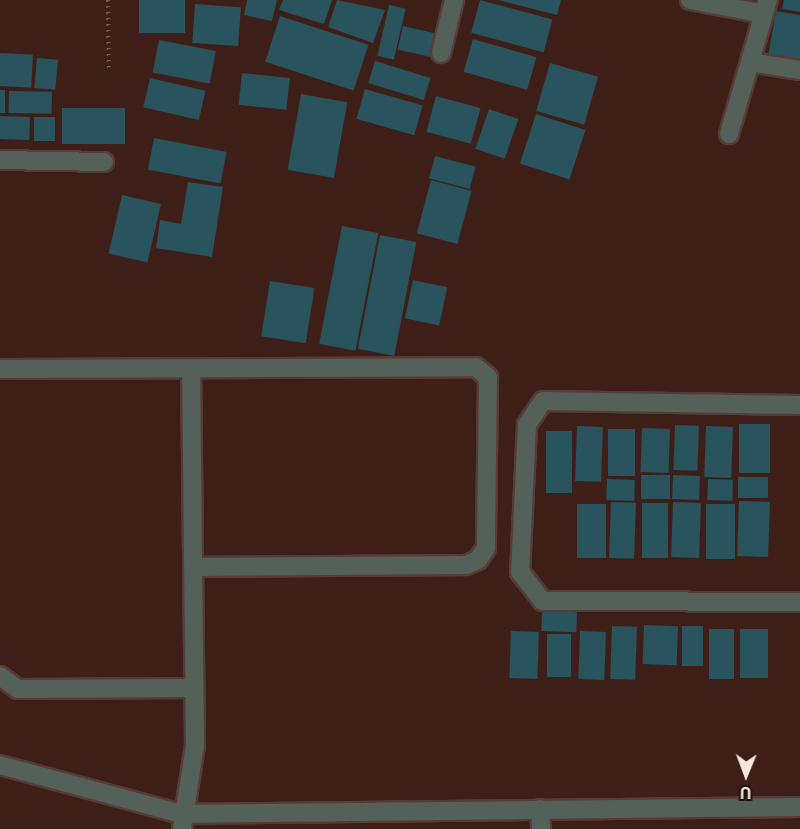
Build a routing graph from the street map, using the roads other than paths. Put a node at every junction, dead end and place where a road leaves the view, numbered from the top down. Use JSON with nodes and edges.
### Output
{"nodes":[{"id":1,"x":454,"y":0,"type":"edge"},
{"id":2,"x":690,"y":0,"type":"edge"},
{"id":3,"x":766,"y":7,"type":"edge"},
{"id":4,"x":441,"y":54,"type":"dead end"},
{"id":5,"x":750,"y":62,"type":"junction"},
{"id":6,"x":800,"y":70,"type":"edge"},
{"id":7,"x":729,"y":134,"type":"dead end"},
{"id":8,"x":0,"y":160,"type":"edge"},
{"id":9,"x":104,"y":162,"type":"dead end"},
{"id":10,"x":0,"y":369,"type":"edge"},
{"id":11,"x":191,"y":369,"type":"junction"},
{"id":12,"x":800,"y":405,"type":"edge"},
{"id":13,"x":193,"y":567,"type":"junction"},
{"id":14,"x":800,"y":602,"type":"edge"},
{"id":15,"x":0,"y":676,"type":"edge"},
{"id":16,"x":194,"y":688,"type":"junction"},
{"id":17,"x":0,"y":765,"type":"edge"},
{"id":18,"x":800,"y":807,"type":"edge"},
{"id":19,"x":540,"y":809,"type":"junction"},
{"id":20,"x":181,"y":822,"type":"edge"},
{"id":21,"x":541,"y":829,"type":"edge"}],
"edges":[{"from":1,"to":4,"type":"street"},
{"from":2,"to":3,"type":"street"},
{"from":3,"to":5,"type":"street"},
{"from":5,"to":6,"type":"street"},
{"from":5,"to":7,"type":"street"},
{"from":8,"to":9,"type":"street"},
{"from":10,"to":11,"type":"street"},
{"from":11,"to":13,"type":"street"},
{"from":11,"to":13,"type":"street"},
{"from":12,"to":14,"type":"street"},
{"from":13,"to":16,"type":"street"},
{"from":15,"to":16,"type":"street"},
{"from":16,"to":20,"type":"street"},
{"from":17,"to":20,"type":"street"},
{"from":18,"to":19,"type":"street"},
{"from":19,"to":20,"type":"street"},
{"from":19,"to":21,"type":"street"}]}
